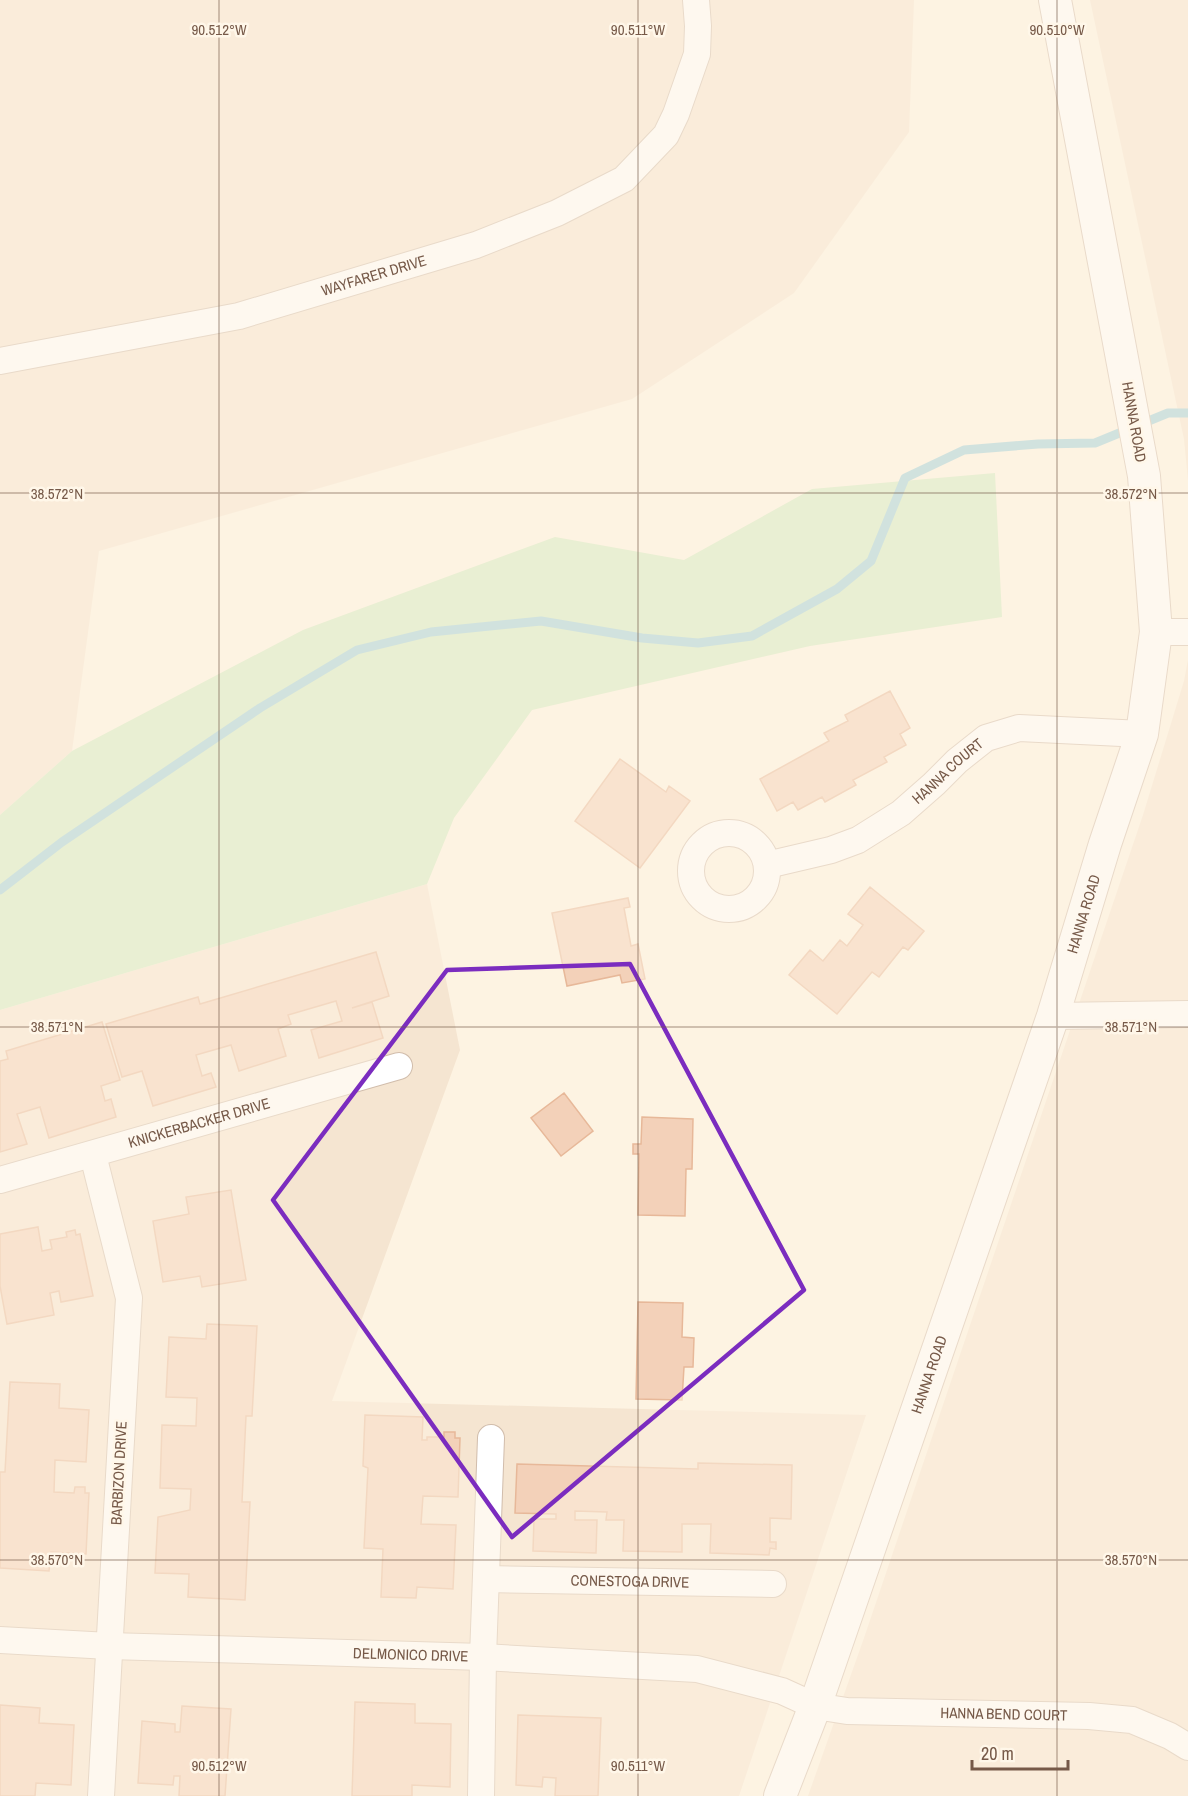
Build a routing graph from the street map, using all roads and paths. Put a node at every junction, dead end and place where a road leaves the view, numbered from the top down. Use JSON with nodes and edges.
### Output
{"nodes":[{"id":1,"x":696,"y":0,"type":"edge"},
{"id":2,"x":1055,"y":0,"type":"edge"},
{"id":3,"x":0,"y":361,"type":"edge"},
{"id":4,"x":1156,"y":632,"type":"junction"},
{"id":5,"x":1188,"y":633,"type":"edge"},
{"id":6,"x":1142,"y":734,"type":"junction"},
{"id":7,"x":767,"y":865,"type":"dead end"},
{"id":8,"x":1188,"y":1014,"type":"edge"},
{"id":9,"x":1053,"y":1016,"type":"junction"},
{"id":10,"x":399,"y":1066,"type":"dead end"},
{"id":11,"x":93,"y":1155,"type":"junction"},
{"id":12,"x":0,"y":1180,"type":"edge"},
{"id":13,"x":491,"y":1438,"type":"dead end"},
{"id":14,"x":486,"y":1579,"type":"junction"},
{"id":15,"x":773,"y":1584,"type":"dead end"},
{"id":16,"x":0,"y":1640,"type":"edge"},
{"id":17,"x":109,"y":1646,"type":"junction"},
{"id":18,"x":483,"y":1657,"type":"junction"},
{"id":19,"x":815,"y":1706,"type":"junction"},
{"id":20,"x":1188,"y":1747,"type":"edge"},
{"id":21,"x":101,"y":1796,"type":"edge"},
{"id":22,"x":481,"y":1796,"type":"edge"},
{"id":23,"x":780,"y":1796,"type":"edge"}],
"edges":[{"from":1,"to":3,"type":"street","name":"WAYFARER DRIVE"},
{"from":2,"to":4,"type":"street","name":"HANNA ROAD"},
{"from":4,"to":5,"type":"street"},
{"from":4,"to":6,"type":"street","name":"HANNA ROAD"},
{"from":6,"to":7,"type":"street","name":"HANNA COURT"},
{"from":6,"to":9,"type":"street","name":"HANNA ROAD"},
{"from":8,"to":9,"type":"street"},
{"from":9,"to":19,"type":"street","name":"HANNA ROAD"},
{"from":10,"to":11,"type":"street","name":"KNICKERBACKER DRIVE"},
{"from":11,"to":12,"type":"street","name":"KNICKERBACKER DRIVE"},
{"from":11,"to":17,"type":"street","name":"BARBIZON DRIVE"},
{"from":13,"to":14,"type":"street"},
{"from":14,"to":15,"type":"street","name":"CONESTOGA DRIVE"},
{"from":14,"to":18,"type":"street"},
{"from":16,"to":17,"type":"street","name":"DELMONICO DRIVE"},
{"from":17,"to":18,"type":"street","name":"DELMONICO DRIVE"},
{"from":17,"to":21,"type":"street","name":"BARBIZON DRIVE"},
{"from":18,"to":19,"type":"street","name":"DELMONICO DRIVE"},
{"from":18,"to":22,"type":"street"},
{"from":19,"to":20,"type":"street","name":"HANNA BEND COURT"},
{"from":19,"to":23,"type":"street","name":"HANNA ROAD"}]}
